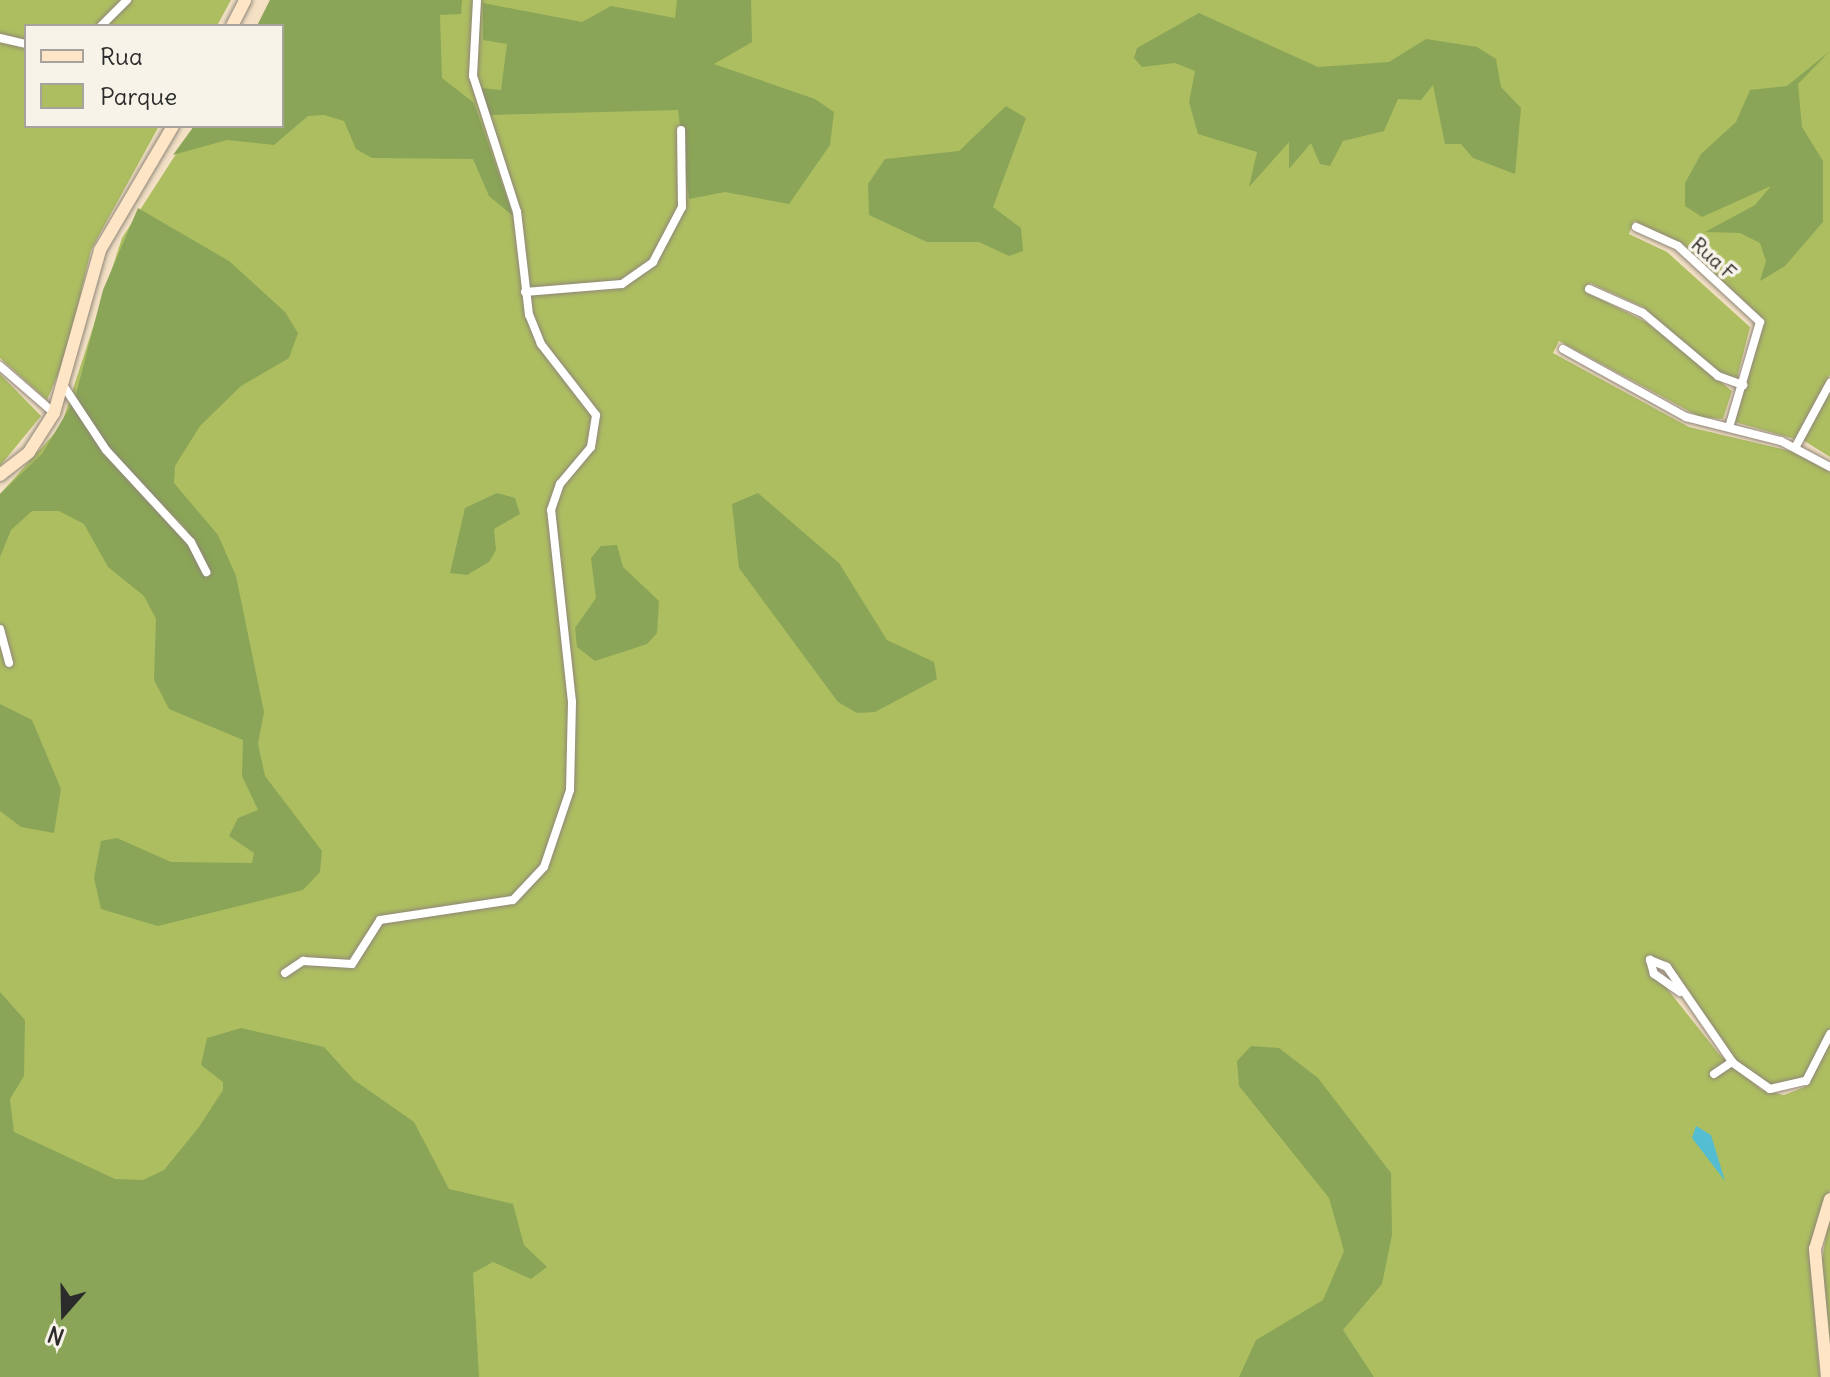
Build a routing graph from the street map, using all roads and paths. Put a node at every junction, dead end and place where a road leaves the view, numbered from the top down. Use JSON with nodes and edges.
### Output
{"nodes":[{"id":1,"x":127,"y":0,"type":"edge"},
{"id":2,"x":245,"y":0,"type":"edge"},
{"id":3,"x":477,"y":0,"type":"edge"},
{"id":4,"x":103,"y":24,"type":"edge"},
{"id":5,"x":233,"y":24,"type":"edge"},
{"id":6,"x":0,"y":38,"type":"edge"},
{"id":7,"x":24,"y":44,"type":"edge"},
{"id":8,"x":172,"y":128,"type":"edge"},
{"id":9,"x":681,"y":130,"type":"dead end"},
{"id":10,"x":1636,"y":227,"type":"dead end"},
{"id":11,"x":1589,"y":289,"type":"dead end"},
{"id":12,"x":525,"y":292,"type":"junction"},
{"id":13,"x":1563,"y":349,"type":"dead end"},
{"id":14,"x":0,"y":366,"type":"edge"},
{"id":15,"x":1830,"y":383,"type":"edge"},
{"id":16,"x":1743,"y":385,"type":"junction"},
{"id":17,"x":65,"y":388,"type":"junction"},
{"id":18,"x":54,"y":413,"type":"junction"},
{"id":19,"x":1729,"y":427,"type":"junction"},
{"id":20,"x":1796,"y":446,"type":"junction"},
{"id":21,"x":1830,"y":467,"type":"edge"},
{"id":22,"x":0,"y":475,"type":"edge"},
{"id":23,"x":206,"y":572,"type":"dead end"},
{"id":24,"x":0,"y":629,"type":"edge"},
{"id":25,"x":9,"y":663,"type":"dead end"},
{"id":26,"x":285,"y":973,"type":"dead end"},
{"id":27,"x":1680,"y":992,"type":"dead end"},
{"id":28,"x":1830,"y":1034,"type":"edge"},
{"id":29,"x":1732,"y":1062,"type":"junction"},
{"id":30,"x":1714,"y":1074,"type":"dead end"},
{"id":31,"x":1830,"y":1199,"type":"edge"},
{"id":32,"x":1827,"y":1377,"type":"edge"}],
"edges":[{"from":1,"to":4,"type":"street"},
{"from":2,"to":5,"type":"street"},
{"from":3,"to":12,"type":"street"},
{"from":6,"to":7,"type":"street"},
{"from":8,"to":17,"type":"street"},
{"from":9,"to":12,"type":"street"},
{"from":10,"to":16,"type":"street","name":"Rua F"},
{"from":11,"to":16,"type":"street"},
{"from":12,"to":26,"type":"street"},
{"from":13,"to":19,"type":"street"},
{"from":14,"to":18,"type":"street"},
{"from":15,"to":20,"type":"street"},
{"from":16,"to":19,"type":"street"},
{"from":17,"to":18,"type":"street"},
{"from":17,"to":23,"type":"street"},
{"from":18,"to":22,"type":"street"},
{"from":19,"to":20,"type":"street"},
{"from":20,"to":21,"type":"street"},
{"from":24,"to":25,"type":"street"},
{"from":27,"to":29,"type":"street"},
{"from":28,"to":29,"type":"street"},
{"from":29,"to":30,"type":"street"},
{"from":31,"to":32,"type":"street"}]}
